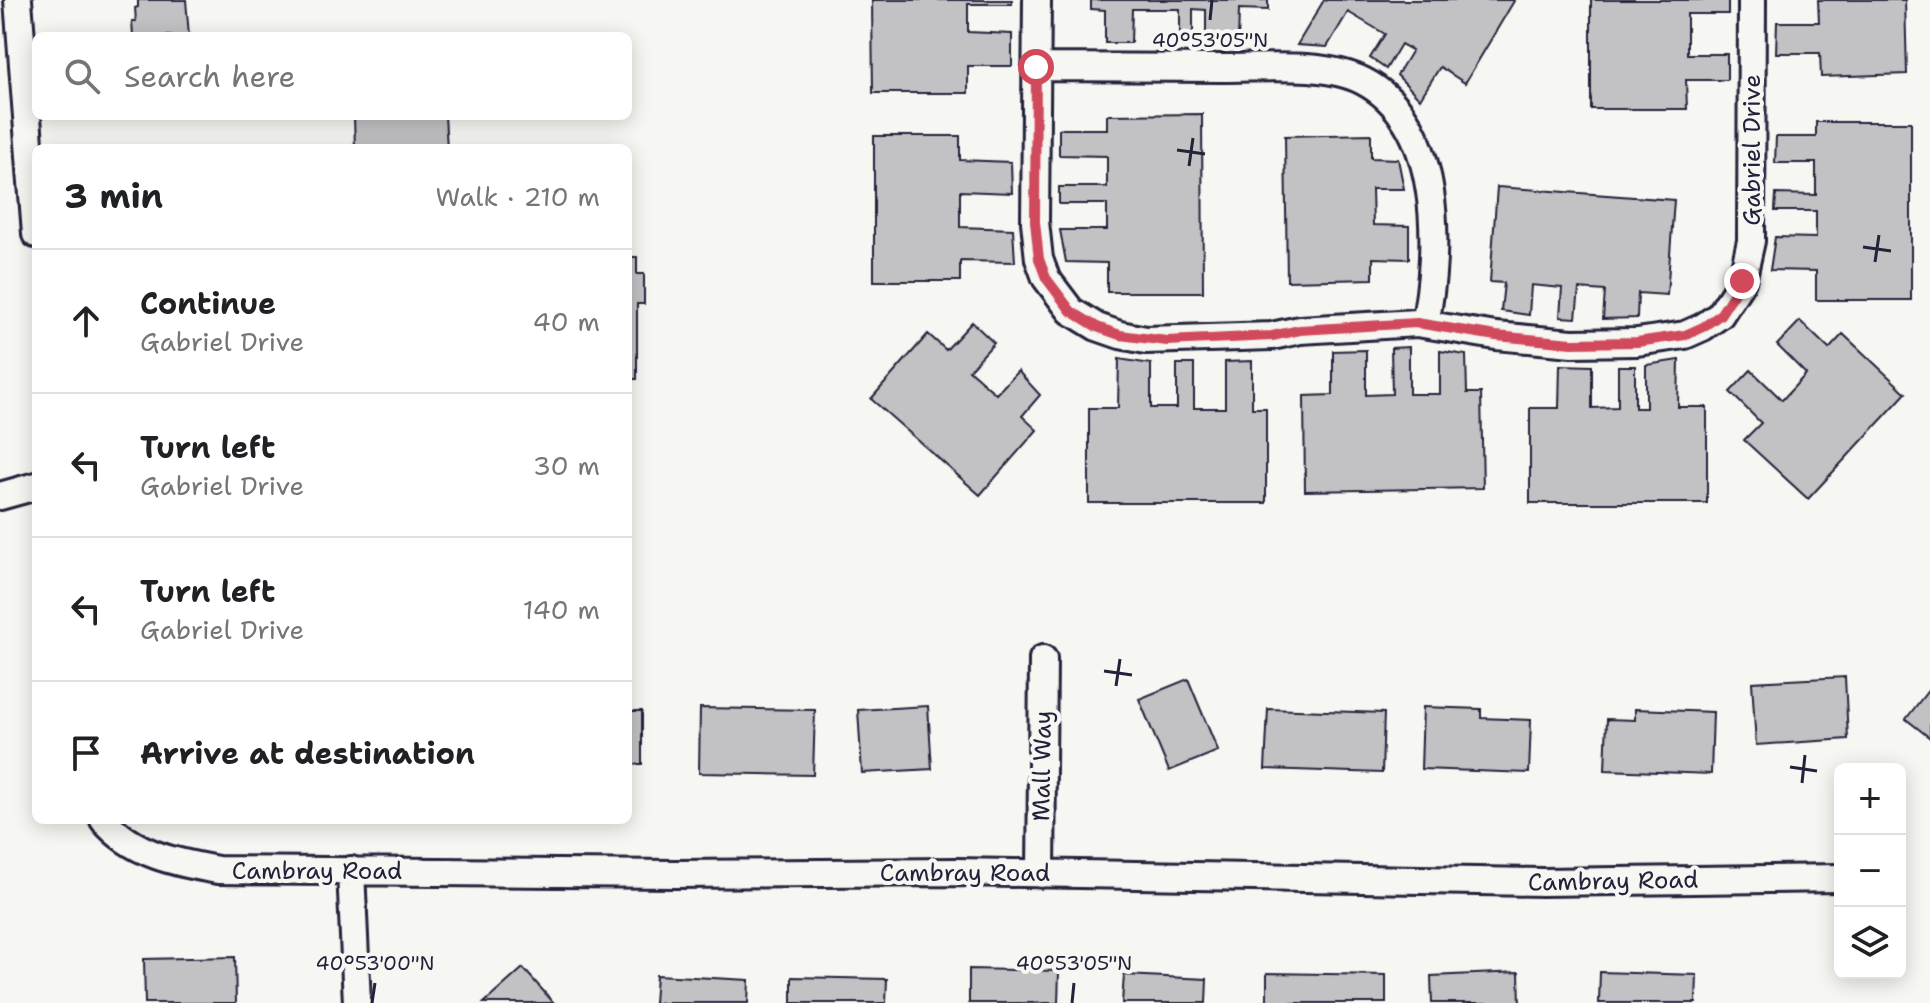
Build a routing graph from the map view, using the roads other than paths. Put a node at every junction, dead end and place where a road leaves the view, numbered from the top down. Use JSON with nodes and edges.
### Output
{"nodes":[{"id":1,"x":18,"y":0,"type":"edge"},
{"id":2,"x":1037,"y":0,"type":"edge"},
{"id":3,"x":1752,"y":0,"type":"edge"},
{"id":4,"x":1036,"y":67,"type":"junction"},
{"id":5,"x":32,"y":182,"type":"edge"},
{"id":6,"x":1425,"y":324,"type":"junction"},
{"id":7,"x":32,"y":487,"type":"edge"},
{"id":8,"x":0,"y":496,"type":"edge"},
{"id":9,"x":1043,"y":659,"type":"dead end"},
{"id":10,"x":108,"y":824,"type":"edge"},
{"id":11,"x":351,"y":870,"type":"junction"},
{"id":12,"x":1041,"y":874,"type":"junction"},
{"id":13,"x":1834,"y":878,"type":"edge"},
{"id":14,"x":357,"y":1003,"type":"edge"}],
"edges":[{"from":1,"to":5,"type":"street"},
{"from":2,"to":4,"type":"street","name":"Gabriel Drive"},
{"from":3,"to":6,"type":"street","name":"Gabriel Drive"},
{"from":4,"to":6,"type":"street"},
{"from":4,"to":6,"type":"street","name":"Gabriel Drive"},
{"from":7,"to":8,"type":"street"},
{"from":9,"to":12,"type":"street","name":"Mall Way"},
{"from":10,"to":11,"type":"street","name":"Cambray Road"},
{"from":11,"to":12,"type":"street","name":"Cambray Road"},
{"from":11,"to":14,"type":"street"},
{"from":12,"to":13,"type":"street","name":"Cambray Road"}]}
